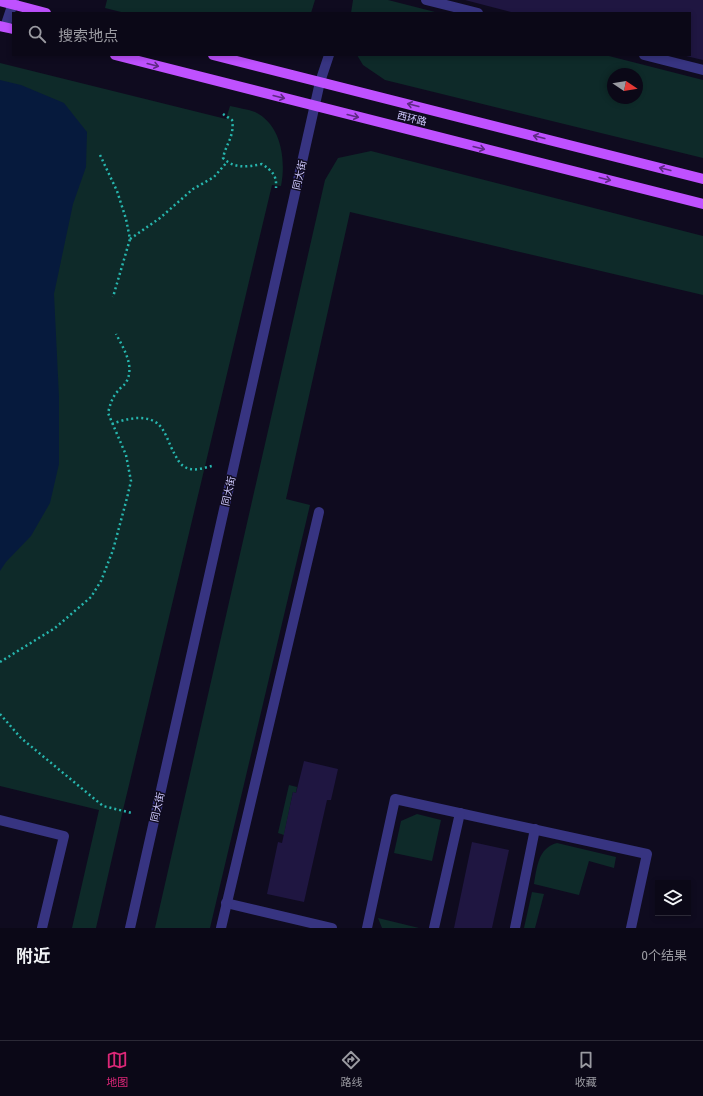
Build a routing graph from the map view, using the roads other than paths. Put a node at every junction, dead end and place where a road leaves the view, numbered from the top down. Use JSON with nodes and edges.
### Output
{"nodes":[{"id":1,"x":426,"y":0,"type":"edge"},
{"id":2,"x":0,"y":1,"type":"edge"},
{"id":3,"x":13,"y":2,"type":"edge"},
{"id":4,"x":43,"y":12,"type":"edge"},
{"id":5,"x":474,"y":12,"type":"edge"},
{"id":6,"x":6,"y":27,"type":"edge"},
{"id":7,"x":119,"y":56,"type":"edge"},
{"id":8,"x":217,"y":56,"type":"edge"},
{"id":9,"x":329,"y":56,"type":"edge"},
{"id":10,"x":648,"y":56,"type":"edge"},
{"id":11,"x":703,"y":70,"type":"edge"},
{"id":12,"x":320,"y":82,"type":"junction"},
{"id":13,"x":315,"y":106,"type":"junction"},
{"id":14,"x":703,"y":179,"type":"edge"},
{"id":15,"x":703,"y":204,"type":"edge"},
{"id":16,"x":319,"y":512,"type":"dead end"},
{"id":17,"x":460,"y":813,"type":"junction"},
{"id":18,"x":0,"y":820,"type":"edge"},
{"id":19,"x":535,"y":829,"type":"junction"},
{"id":20,"x":226,"y":904,"type":"junction"},
{"id":21,"x":42,"y":928,"type":"edge"},
{"id":22,"x":130,"y":928,"type":"edge"},
{"id":23,"x":221,"y":928,"type":"edge"},
{"id":24,"x":332,"y":928,"type":"edge"},
{"id":25,"x":367,"y":928,"type":"edge"},
{"id":26,"x":434,"y":928,"type":"edge"},
{"id":27,"x":515,"y":928,"type":"edge"},
{"id":28,"x":631,"y":928,"type":"edge"}],
"edges":[{"from":1,"to":5,"type":"street"},
{"from":2,"to":3,"type":"main road"},
{"from":3,"to":4,"type":"main road"},
{"from":3,"to":6,"type":"street"},
{"from":7,"to":13,"type":"main road","name":"西环路","one_way":true},
{"from":8,"to":12,"type":"main road","name":"西环路"},
{"from":9,"to":12,"type":"street","name":"同大街"},
{"from":10,"to":11,"type":"street"},
{"from":12,"to":13,"type":"street","name":"同大街"},
{"from":14,"to":12,"type":"main road","name":"西环路","one_way":true},
{"from":13,"to":15,"type":"main road","name":"西环路","one_way":true},
{"from":13,"to":22,"type":"street","name":"同大街"},
{"from":16,"to":20,"type":"street"},
{"from":17,"to":19,"type":"street"},
{"from":17,"to":25,"type":"street"},
{"from":17,"to":26,"type":"street"},
{"from":18,"to":21,"type":"street"},
{"from":19,"to":27,"type":"street"},
{"from":19,"to":28,"type":"street"},
{"from":20,"to":23,"type":"street"},
{"from":20,"to":24,"type":"street"}]}
